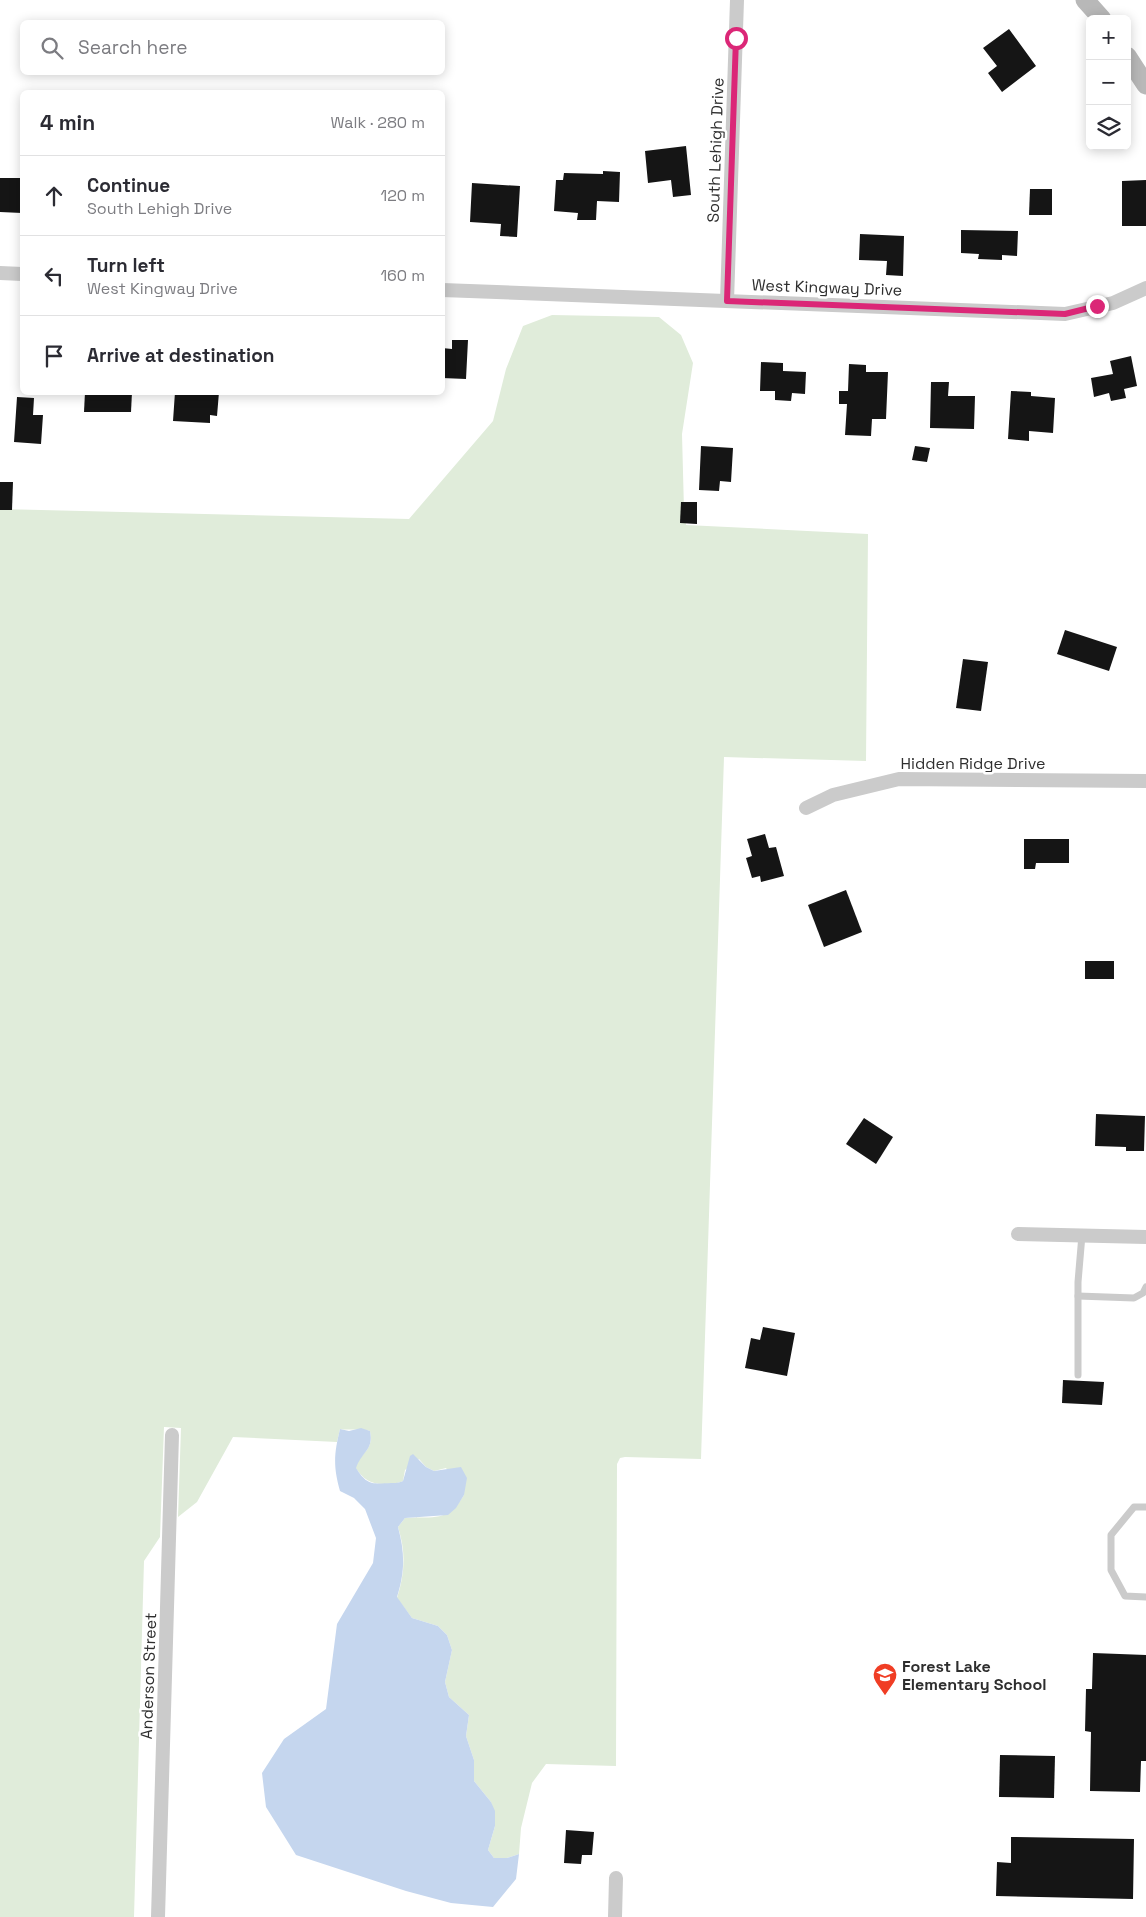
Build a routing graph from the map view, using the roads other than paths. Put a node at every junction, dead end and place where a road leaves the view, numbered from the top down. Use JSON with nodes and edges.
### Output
{"nodes":[{"id":1,"x":737,"y":0,"type":"edge"},
{"id":2,"x":1085,"y":0,"type":"edge"},
{"id":3,"x":1098,"y":15,"type":"edge"},
{"id":4,"x":1130,"y":60,"type":"edge"},
{"id":5,"x":1146,"y":86,"type":"edge"},
{"id":6,"x":0,"y":273,"type":"edge"},
{"id":7,"x":20,"y":274,"type":"edge"},
{"id":8,"x":1146,"y":288,"type":"edge"},
{"id":9,"x":445,"y":290,"type":"edge"},
{"id":10,"x":727,"y":301,"type":"junction"},
{"id":11,"x":1146,"y":781,"type":"edge"},
{"id":12,"x":806,"y":808,"type":"dead end"},
{"id":13,"x":1018,"y":1234,"type":"dead end"},
{"id":14,"x":1082,"y":1236,"type":"junction"},
{"id":15,"x":1146,"y":1237,"type":"edge"},
{"id":16,"x":1146,"y":1287,"type":"edge"},
{"id":17,"x":1078,"y":1296,"type":"junction"},
{"id":18,"x":1078,"y":1375,"type":"dead end"},
{"id":19,"x":172,"y":1436,"type":"dead end"},
{"id":20,"x":1146,"y":1507,"type":"edge"},
{"id":21,"x":1146,"y":1597,"type":"edge"},
{"id":22,"x":616,"y":1878,"type":"dead end"},
{"id":23,"x":158,"y":1917,"type":"edge"},
{"id":24,"x":615,"y":1917,"type":"edge"}],
"edges":[{"from":1,"to":10,"type":"street","name":"South Lehigh Drive"},
{"from":2,"to":3,"type":"main road"},
{"from":4,"to":5,"type":"main road"},
{"from":6,"to":7,"type":"street"},
{"from":8,"to":10,"type":"street","name":"West Kingway Drive"},
{"from":9,"to":10,"type":"street","name":"West Kingway Drive"},
{"from":11,"to":12,"type":"street","name":"Hidden Ridge Drive"},
{"from":13,"to":14,"type":"street"},
{"from":14,"to":15,"type":"street"},
{"from":14,"to":17,"type":"lane"},
{"from":16,"to":17,"type":"lane"},
{"from":17,"to":18,"type":"lane"},
{"from":19,"to":23,"type":"street","name":"Anderson Street"},
{"from":20,"to":21,"type":"lane"},
{"from":22,"to":24,"type":"street"}]}
